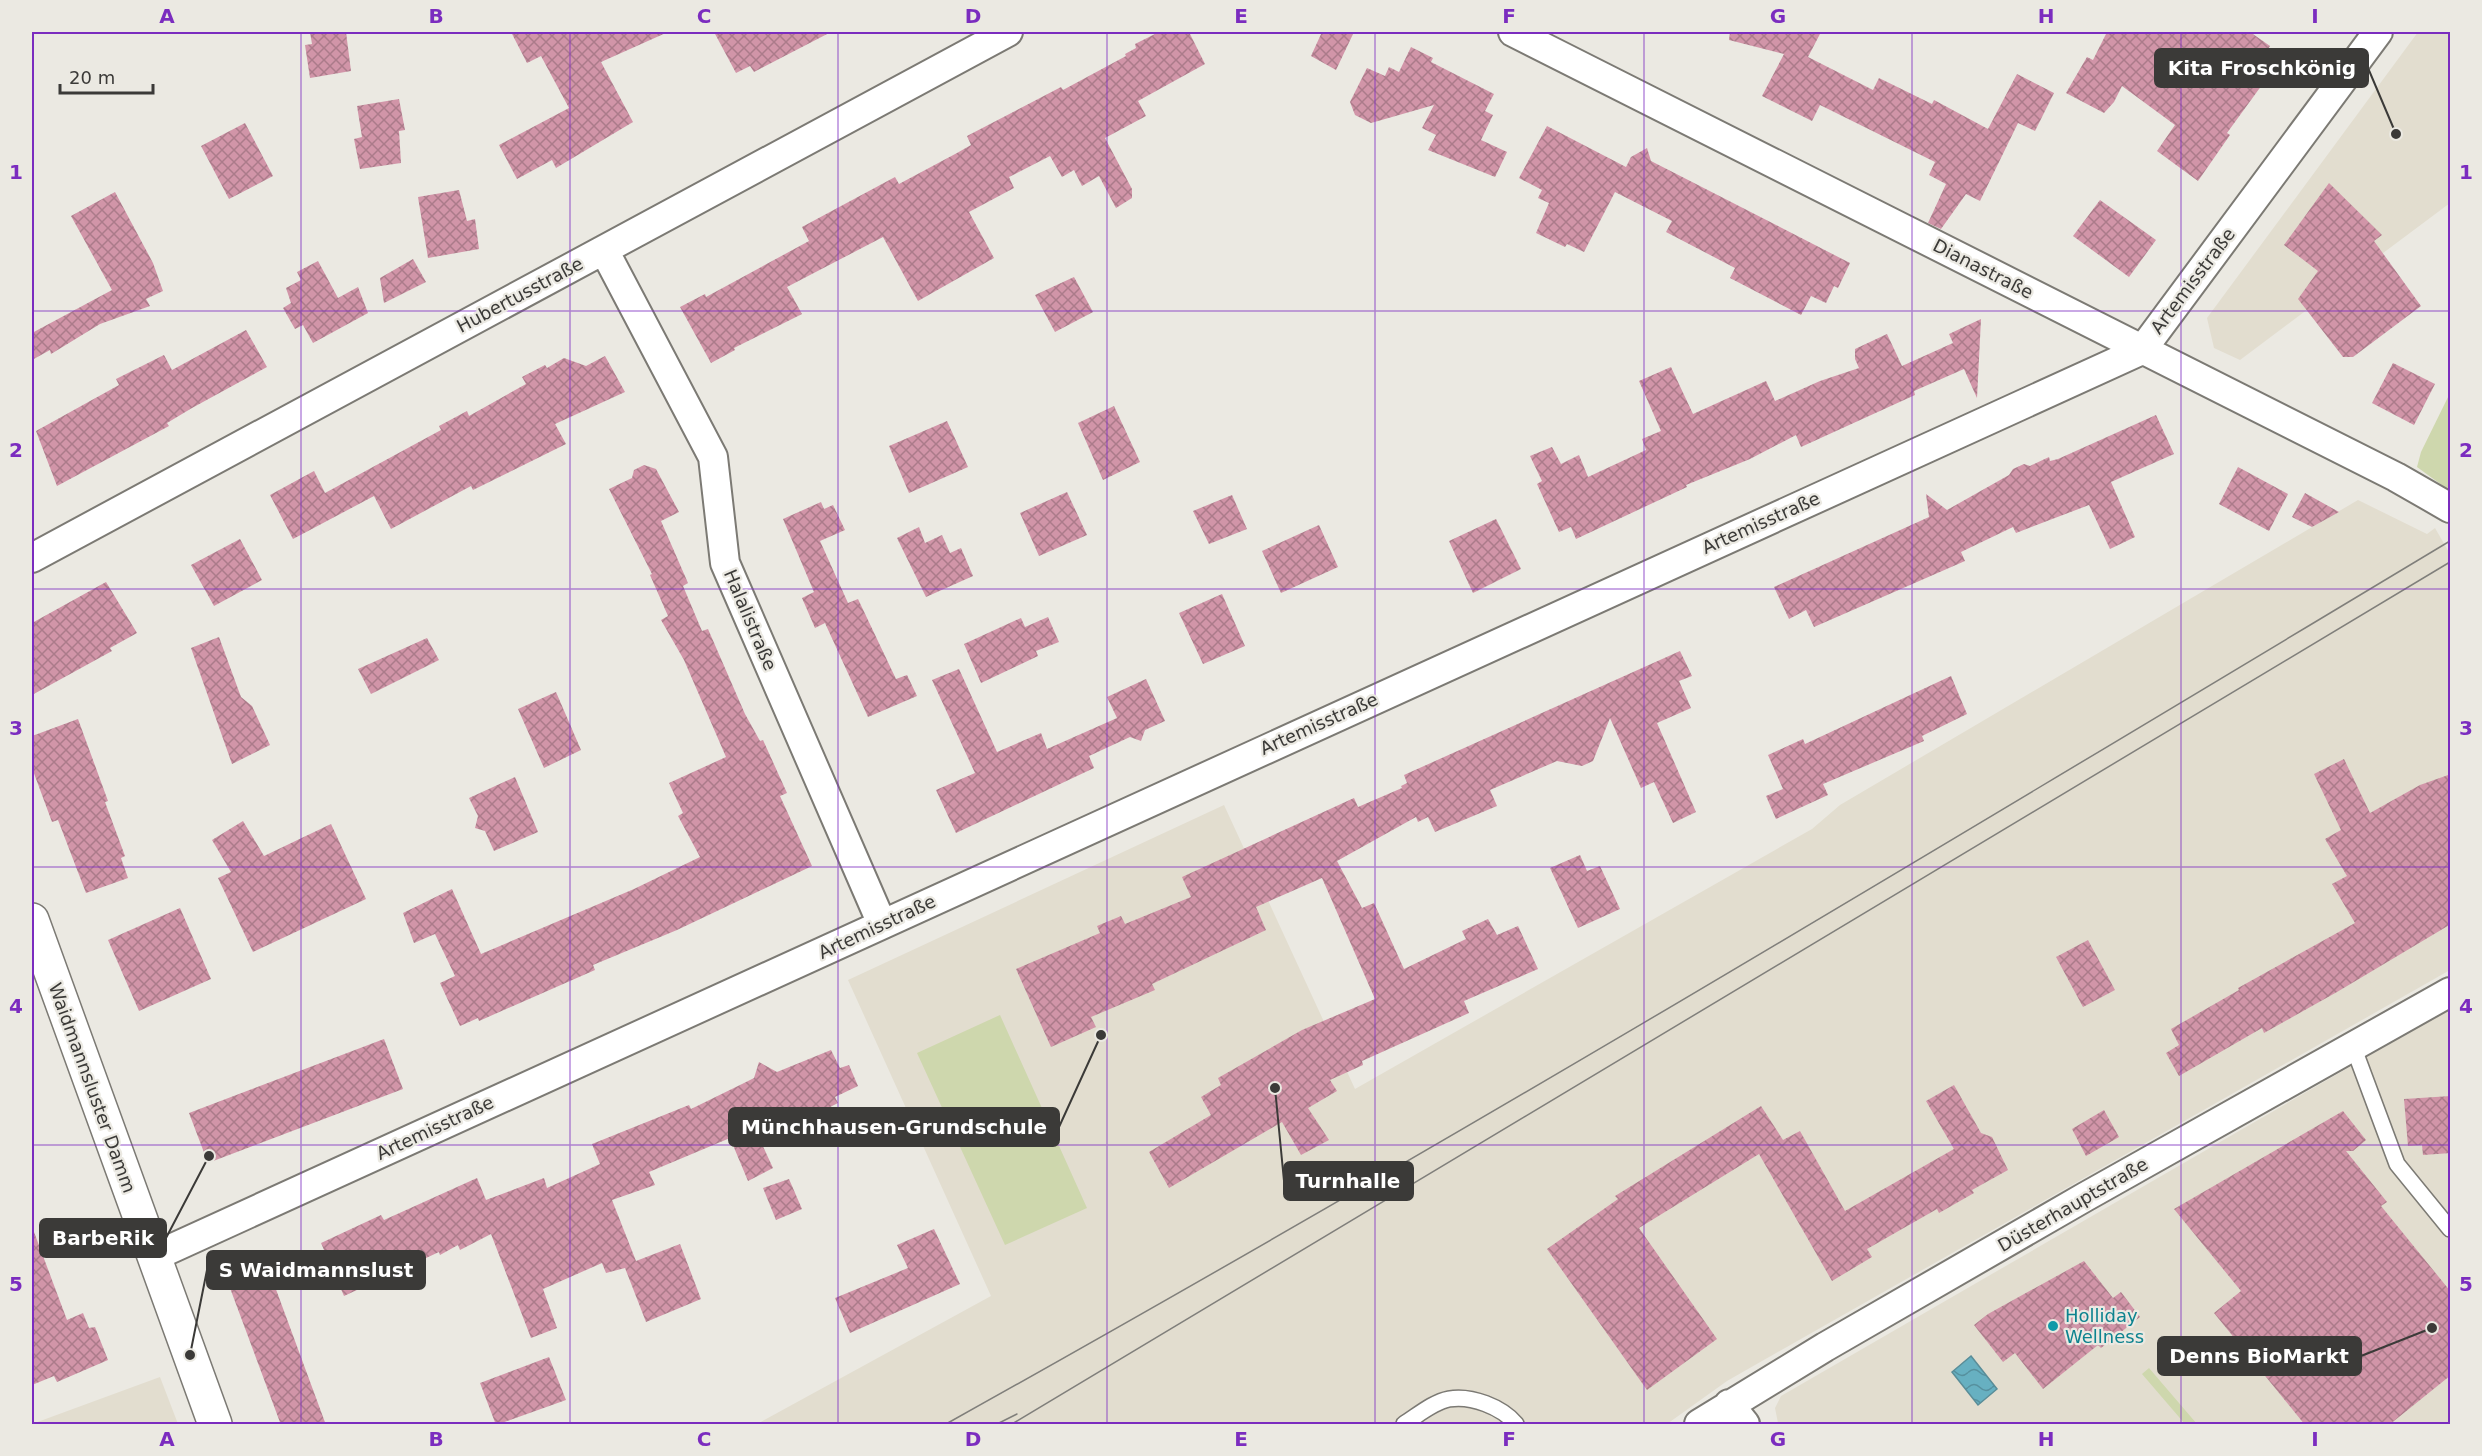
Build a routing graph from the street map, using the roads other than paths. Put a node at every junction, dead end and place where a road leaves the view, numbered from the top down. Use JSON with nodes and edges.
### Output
{"nodes":[{"id":1,"x":1008,"y":32,"type":"edge"},
{"id":2,"x":1514,"y":32,"type":"edge"},
{"id":3,"x":2372,"y":39,"type":"edge"},
{"id":4,"x":604,"y":250,"type":"junction"},
{"id":5,"x":2142,"y":350,"type":"junction"},
{"id":6,"x":2451,"y":508,"type":"edge"},
{"id":7,"x":32,"y":558,"type":"edge"},
{"id":8,"x":32,"y":920,"type":"edge"},
{"id":9,"x":882,"y":924,"type":"junction"},
{"id":10,"x":40,"y":970,"type":"edge"},
{"id":11,"x":2451,"y":992,"type":"edge"},
{"id":12,"x":2353,"y":1046,"type":"junction"},
{"id":13,"x":2451,"y":1229,"type":"edge"},
{"id":14,"x":153,"y":1257,"type":"junction"},
{"id":15,"x":1737,"y":1414,"type":"edge"},
{"id":16,"x":215,"y":1425,"type":"edge"},
{"id":17,"x":1404,"y":1425,"type":"edge"},
{"id":18,"x":1516,"y":1425,"type":"edge"},
{"id":19,"x":1699,"y":1425,"type":"edge"}],
"edges":[{"from":1,"to":4,"type":"street","name":"Hubertusstraße"},
{"from":2,"to":5,"type":"street","name":"Dianastraße"},
{"from":3,"to":5,"type":"street","name":"Artemisstraße"},
{"from":4,"to":7,"type":"street","name":"Hubertusstraße"},
{"from":4,"to":9,"type":"street","name":"Halalistraße"},
{"from":5,"to":6,"type":"street","name":"Dianastraße"},
{"from":5,"to":9,"type":"street","name":"Artemisstraße"},
{"from":8,"to":10,"type":"main road","name":"Waidmannsluster Damm"},
{"from":9,"to":14,"type":"street","name":"Artemisstraße"},
{"from":10,"to":14,"type":"main road","name":"Waidmannsluster Damm"},
{"from":11,"to":12,"type":"street","name":"Düsterhauptstraße"},
{"from":12,"to":13,"type":"lane"},
{"from":12,"to":15,"type":"street","name":"Düsterhauptstraße"},
{"from":14,"to":16,"type":"main road","name":"Waidmannsluster Damm"},
{"from":15,"to":19,"type":"street","name":"Düsterhauptstraße"},
{"from":17,"to":18,"type":"lane"}]}
